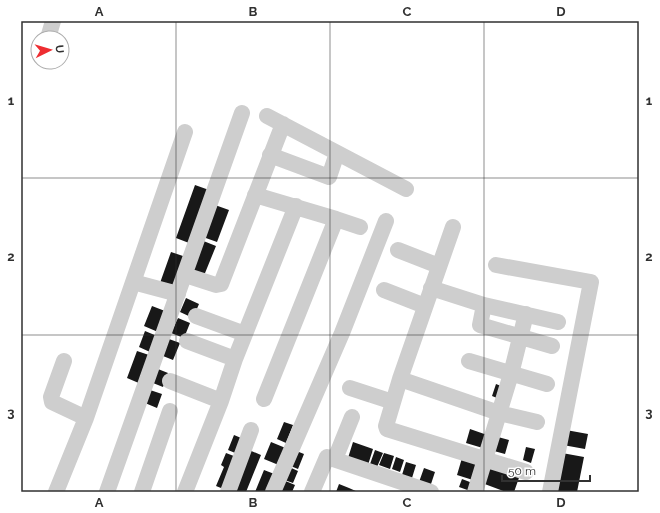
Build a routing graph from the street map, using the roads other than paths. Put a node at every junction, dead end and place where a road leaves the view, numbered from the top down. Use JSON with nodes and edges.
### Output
{"nodes":[{"id":1,"x":242,"y":114,"type":"dead end"},
{"id":2,"x":267,"y":116,"type":"dead end"},
{"id":3,"x":283,"y":124,"type":"junction"},
{"id":4,"x":185,"y":132,"type":"dead end"},
{"id":5,"x":337,"y":153,"type":"junction"},
{"id":6,"x":270,"y":155,"type":"junction"},
{"id":7,"x":406,"y":189,"type":"dead end"},
{"id":8,"x":255,"y":195,"type":"junction"},
{"id":9,"x":296,"y":206,"type":"junction"},
{"id":10,"x":336,"y":219,"type":"junction"},
{"id":11,"x":386,"y":221,"type":"dead end"},
{"id":12,"x":360,"y":227,"type":"dead end"},
{"id":13,"x":453,"y":228,"type":"dead end"},
{"id":14,"x":398,"y":250,"type":"dead end"},
{"id":15,"x":496,"y":265,"type":"dead end"},
{"id":16,"x":440,"y":266,"type":"junction"},
{"id":17,"x":185,"y":274,"type":"junction"},
{"id":18,"x":133,"y":282,"type":"junction"},
{"id":19,"x":432,"y":288,"type":"junction"},
{"id":20,"x":384,"y":290,"type":"dead end"},
{"id":21,"x":178,"y":294,"type":"junction"},
{"id":22,"x":484,"y":305,"type":"junction"},
{"id":23,"x":425,"y":306,"type":"junction"},
{"id":24,"x":526,"y":314,"type":"junction"},
{"id":25,"x":196,"y":316,"type":"dead end"},
{"id":26,"x":558,"y":322,"type":"dead end"},
{"id":27,"x":245,"y":334,"type":"junction"},
{"id":28,"x":521,"y":336,"type":"junction"},
{"id":29,"x":187,"y":341,"type":"dead end"},
{"id":30,"x":552,"y":346,"type":"dead end"},
{"id":31,"x":235,"y":359,"type":"junction"},
{"id":32,"x":64,"y":361,"type":"dead end"},
{"id":33,"x":469,"y":361,"type":"dead end"},
{"id":34,"x":511,"y":374,"type":"junction"},
{"id":35,"x":400,"y":379,"type":"junction"},
{"id":36,"x":170,"y":381,"type":"dead end"},
{"id":37,"x":547,"y":384,"type":"dead end"},
{"id":38,"x":350,"y":388,"type":"dead end"},
{"id":39,"x":264,"y":399,"type":"dead end"},
{"id":40,"x":221,"y":401,"type":"junction"},
{"id":41,"x":393,"y":402,"type":"junction"},
{"id":42,"x":170,"y":411,"type":"dead end"},
{"id":43,"x":499,"y":413,"type":"junction"},
{"id":44,"x":352,"y":417,"type":"dead end"},
{"id":45,"x":86,"y":418,"type":"junction"},
{"id":46,"x":537,"y":422,"type":"dead end"},
{"id":47,"x":250,"y":430,"type":"dead end"},
{"id":48,"x":335,"y":459,"type":"junction"},
{"id":49,"x":486,"y":461,"type":"junction"},
{"id":50,"x":526,"y":472,"type":"dead end"},
{"id":51,"x":409,"y":488,"type":"edge"},
{"id":52,"x":480,"y":491,"type":"edge"},
{"id":53,"x":56,"y":492,"type":"edge"},
{"id":54,"x":107,"y":492,"type":"edge"},
{"id":55,"x":142,"y":492,"type":"edge"},
{"id":56,"x":186,"y":492,"type":"edge"},
{"id":57,"x":228,"y":492,"type":"edge"},
{"id":58,"x":273,"y":492,"type":"edge"},
{"id":59,"x":312,"y":492,"type":"edge"},
{"id":60,"x":431,"y":492,"type":"edge"},
{"id":61,"x":550,"y":492,"type":"edge"}],
"edges":[{"from":1,"to":17,"type":"street"},
{"from":2,"to":3,"type":"street"},
{"from":3,"to":5,"type":"street"},
{"from":3,"to":6,"type":"street"},
{"from":4,"to":18,"type":"street"},
{"from":5,"to":6,"type":"street"},
{"from":5,"to":7,"type":"street"},
{"from":6,"to":8,"type":"street"},
{"from":8,"to":9,"type":"street"},
{"from":8,"to":17,"type":"street"},
{"from":9,"to":10,"type":"street"},
{"from":9,"to":27,"type":"street"},
{"from":10,"to":12,"type":"street"},
{"from":10,"to":39,"type":"street"},
{"from":11,"to":58,"type":"street"},
{"from":13,"to":16,"type":"street"},
{"from":14,"to":16,"type":"street"},
{"from":15,"to":61,"type":"street"},
{"from":16,"to":19,"type":"street"},
{"from":17,"to":21,"type":"street"},
{"from":18,"to":21,"type":"street"},
{"from":18,"to":45,"type":"street"},
{"from":19,"to":22,"type":"street"},
{"from":19,"to":23,"type":"street"},
{"from":20,"to":23,"type":"street"},
{"from":21,"to":54,"type":"street"},
{"from":22,"to":24,"type":"street"},
{"from":22,"to":28,"type":"street"},
{"from":23,"to":35,"type":"street"},
{"from":24,"to":26,"type":"street"},
{"from":24,"to":28,"type":"street"},
{"from":25,"to":27,"type":"street"},
{"from":27,"to":31,"type":"street"},
{"from":28,"to":30,"type":"street"},
{"from":28,"to":34,"type":"street"},
{"from":29,"to":31,"type":"street"},
{"from":31,"to":40,"type":"street"},
{"from":32,"to":45,"type":"street"},
{"from":33,"to":34,"type":"street"},
{"from":34,"to":37,"type":"street"},
{"from":34,"to":43,"type":"street"},
{"from":35,"to":41,"type":"street"},
{"from":35,"to":43,"type":"street"},
{"from":36,"to":40,"type":"street"},
{"from":38,"to":41,"type":"street"},
{"from":40,"to":56,"type":"street"},
{"from":41,"to":49,"type":"street"},
{"from":42,"to":55,"type":"street"},
{"from":43,"to":46,"type":"street"},
{"from":43,"to":49,"type":"street"},
{"from":44,"to":48,"type":"street"},
{"from":45,"to":53,"type":"street"},
{"from":47,"to":57,"type":"street"},
{"from":48,"to":51,"type":"street"},
{"from":48,"to":59,"type":"street"},
{"from":49,"to":50,"type":"street"},
{"from":49,"to":52,"type":"street"},
{"from":51,"to":60,"type":"street"}]}
